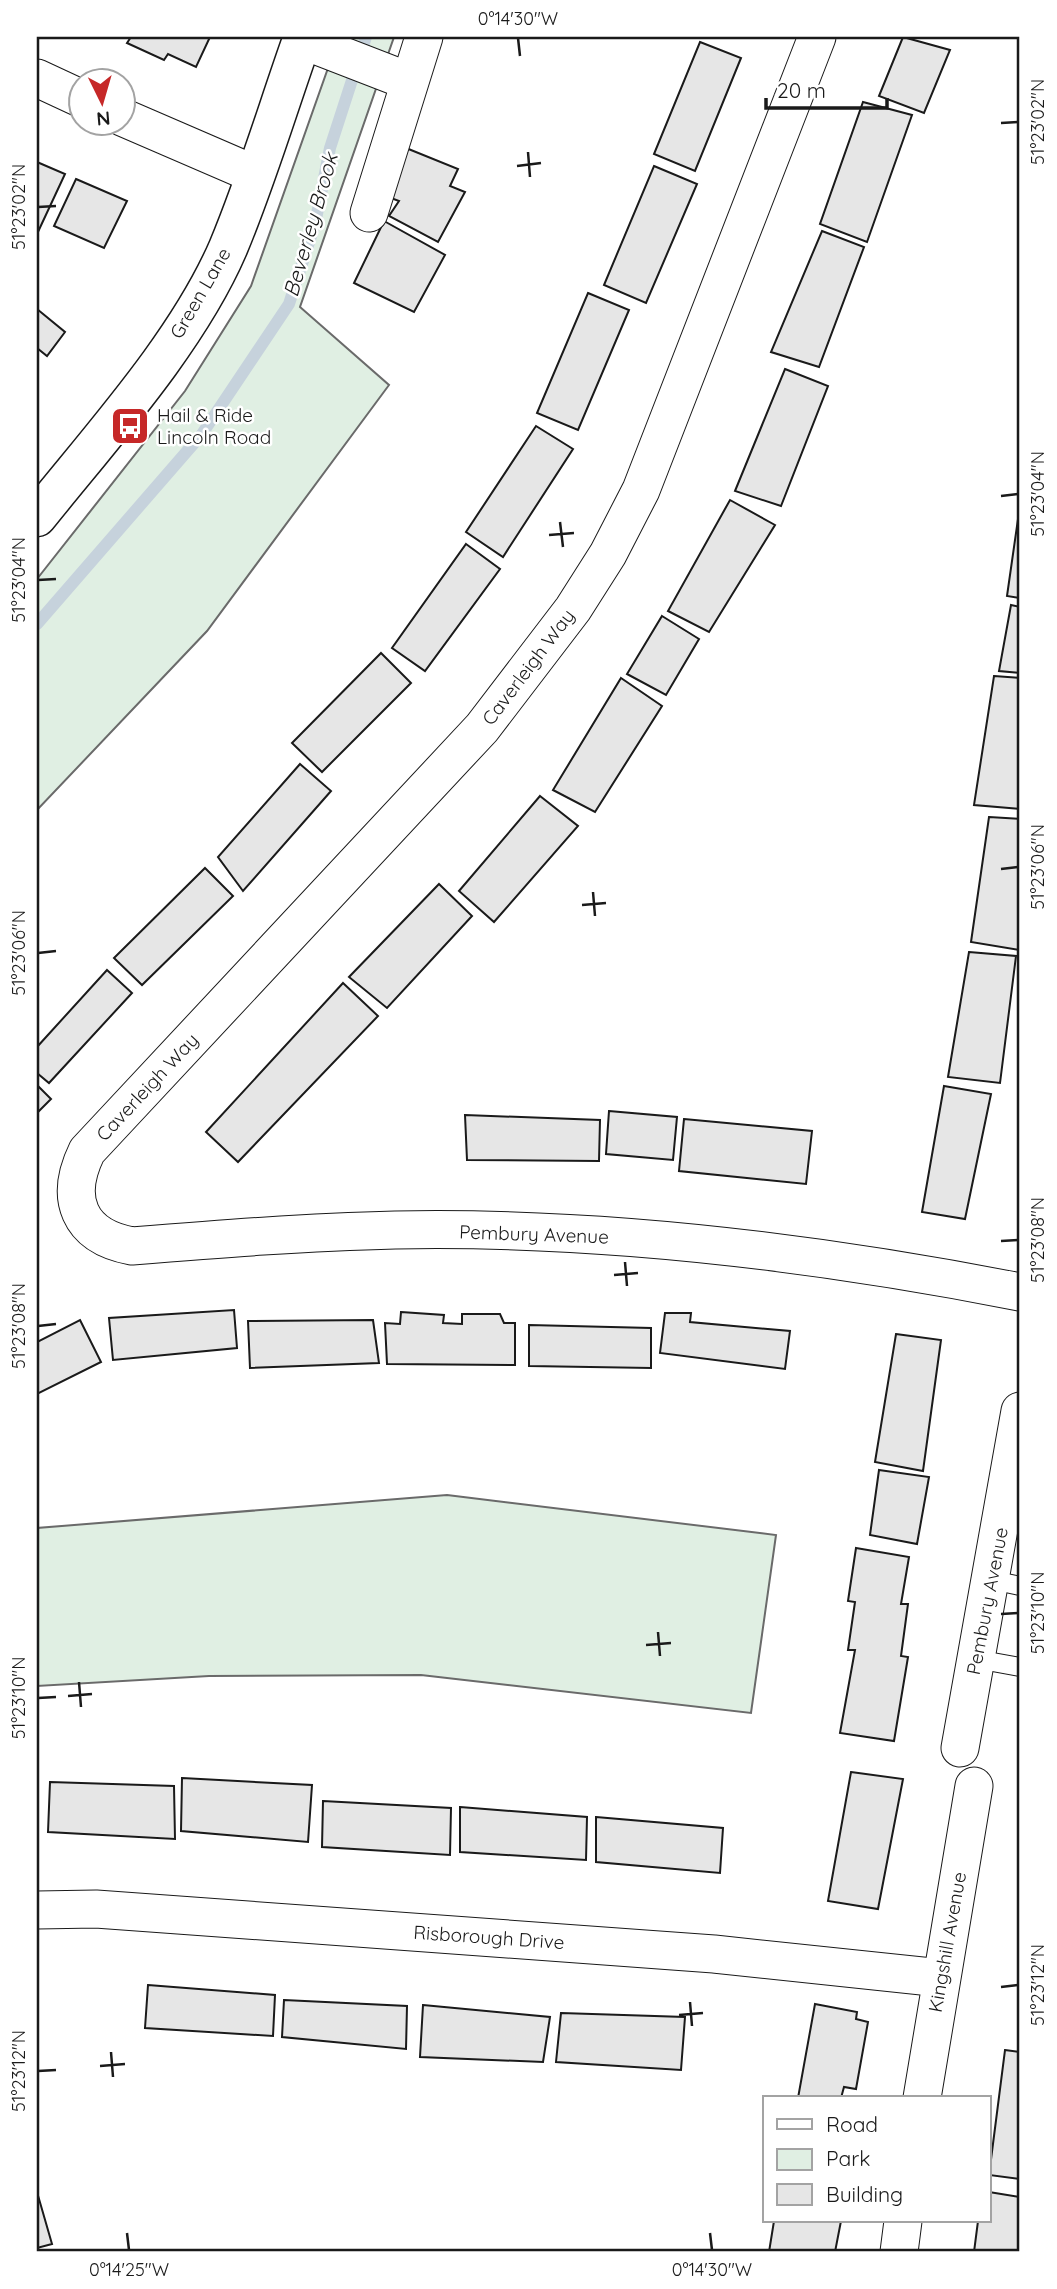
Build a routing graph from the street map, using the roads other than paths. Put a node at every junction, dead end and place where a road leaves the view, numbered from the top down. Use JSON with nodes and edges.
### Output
{"nodes":[{"id":1,"x":424,"y":37,"type":"edge"},
{"id":2,"x":817,"y":37,"type":"edge"},
{"id":3,"x":303,"y":38,"type":"edge"},
{"id":4,"x":37,"y":78,"type":"edge"},
{"id":5,"x":408,"y":81,"type":"junction"},
{"id":6,"x":66,"y":91,"type":"edge"},
{"id":7,"x":136,"y":123,"type":"edge"},
{"id":8,"x":254,"y":174,"type":"junction"},
{"id":9,"x":369,"y":213,"type":"dead end"},
{"id":10,"x":37,"y":517,"type":"edge"},
{"id":11,"x":74,"y":1191,"type":"joint"},
{"id":12,"x":1020,"y":1292,"type":"edge"},
{"id":13,"x":1020,"y":1411,"type":"edge"},
{"id":14,"x":1006,"y":1583,"type":"edge"},
{"id":15,"x":976,"y":1658,"type":"junction"},
{"id":16,"x":1020,"y":1667,"type":"edge"},
{"id":17,"x":960,"y":1748,"type":"dead end"},
{"id":18,"x":974,"y":1786,"type":"dead end"},
{"id":19,"x":37,"y":1910,"type":"edge"},
{"id":20,"x":941,"y":1978,"type":"junction"},
{"id":21,"x":922,"y":2096,"type":"edge"},
{"id":22,"x":903,"y":2222,"type":"edge"},
{"id":23,"x":899,"y":2252,"type":"edge"}],
"edges":[{"from":1,"to":5,"type":"street"},
{"from":2,"to":11,"type":"street","name":"Caverleigh Way"},
{"from":3,"to":5,"type":"street"},
{"from":3,"to":8,"type":"street","name":"Green Lane"},
{"from":4,"to":6,"type":"street"},
{"from":5,"to":9,"type":"street"},
{"from":7,"to":8,"type":"street"},
{"from":8,"to":10,"type":"street","name":"Green Lane"},
{"from":11,"to":12,"type":"street","name":"Pembury Avenue"},
{"from":13,"to":14,"type":"street","name":"Pembury Avenue"},
{"from":14,"to":15,"type":"street","name":"Pembury Avenue"},
{"from":15,"to":16,"type":"lane"},
{"from":15,"to":17,"type":"street","name":"Pembury Avenue"},
{"from":18,"to":20,"type":"street","name":"Kingshill Avenue"},
{"from":19,"to":20,"type":"street","name":"Risborough Drive"},
{"from":20,"to":21,"type":"street","name":"Kingshill Avenue"},
{"from":22,"to":23,"type":"street"}]}
